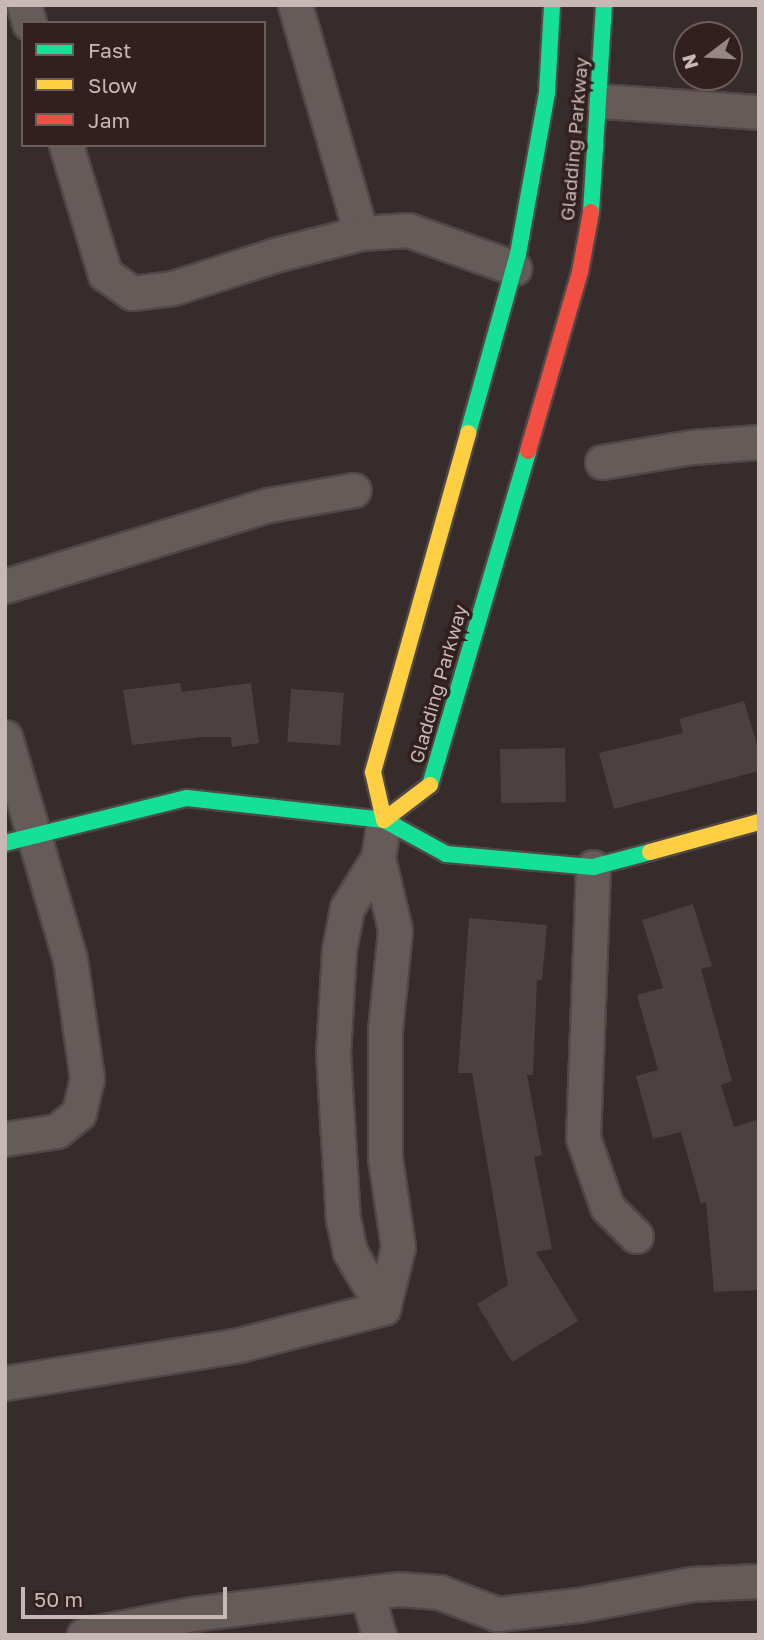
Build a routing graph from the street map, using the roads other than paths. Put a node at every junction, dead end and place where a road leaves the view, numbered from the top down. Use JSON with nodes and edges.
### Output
{"nodes":[{"id":1,"x":295,"y":5,"type":"edge"},
{"id":2,"x":554,"y":5,"type":"edge"},
{"id":3,"x":604,"y":5,"type":"edge"},
{"id":4,"x":567,"y":43,"type":"dead end"},
{"id":5,"x":590,"y":91,"type":"junction"},
{"id":6,"x":759,"y":112,"type":"edge"},
{"id":7,"x":67,"y":147,"type":"edge"},
{"id":8,"x":361,"y":233,"type":"junction"},
{"id":9,"x":514,"y":268,"type":"junction"},
{"id":10,"x":759,"y":442,"type":"edge"},
{"id":11,"x":602,"y":462,"type":"dead end"},
{"id":12,"x":354,"y":490,"type":"dead end"},
{"id":13,"x":5,"y":586,"type":"edge"},
{"id":14,"x":5,"y":737,"type":"edge"},
{"id":15,"x":384,"y":820,"type":"junction"},
{"id":16,"x":759,"y":822,"type":"edge"},
{"id":17,"x":20,"y":838,"type":"edge"},
{"id":18,"x":379,"y":858,"type":"junction"},
{"id":19,"x":593,"y":867,"type":"junction"},
{"id":20,"x":5,"y":1139,"type":"edge"},
{"id":21,"x":636,"y":1236,"type":"dead end"},
{"id":22,"x":383,"y":1308,"type":"junction"},
{"id":23,"x":5,"y":1383,"type":"edge"},
{"id":24,"x":759,"y":1581,"type":"edge"},
{"id":25,"x":367,"y":1594,"type":"junction"},
{"id":26,"x":252,"y":1621,"type":"edge"},
{"id":27,"x":84,"y":1635,"type":"edge"},
{"id":28,"x":379,"y":1635,"type":"edge"}],
"edges":[{"from":1,"to":8,"type":"street"},
{"from":2,"to":4,"type":"street"},
{"from":2,"to":9,"type":"street","name":"Gladding Parkway"},
{"from":3,"to":5,"type":"street","name":"Gladding Parkway"},
{"from":5,"to":6,"type":"street"},
{"from":5,"to":15,"type":"street","name":"Gladding Parkway"},
{"from":7,"to":8,"type":"street"},
{"from":8,"to":9,"type":"street"},
{"from":9,"to":15,"type":"street","name":"Gladding Parkway"},
{"from":10,"to":11,"type":"street"},
{"from":12,"to":13,"type":"street"},
{"from":14,"to":17,"type":"street"},
{"from":15,"to":17,"type":"street"},
{"from":15,"to":18,"type":"street"},
{"from":15,"to":19,"type":"street"},
{"from":16,"to":19,"type":"street"},
{"from":17,"to":20,"type":"street"},
{"from":18,"to":22,"type":"street"},
{"from":18,"to":22,"type":"street"},
{"from":19,"to":21,"type":"street"},
{"from":22,"to":23,"type":"street"},
{"from":24,"to":25,"type":"street"},
{"from":25,"to":26,"type":"street"},
{"from":25,"to":28,"type":"street"},
{"from":26,"to":27,"type":"street"}]}
